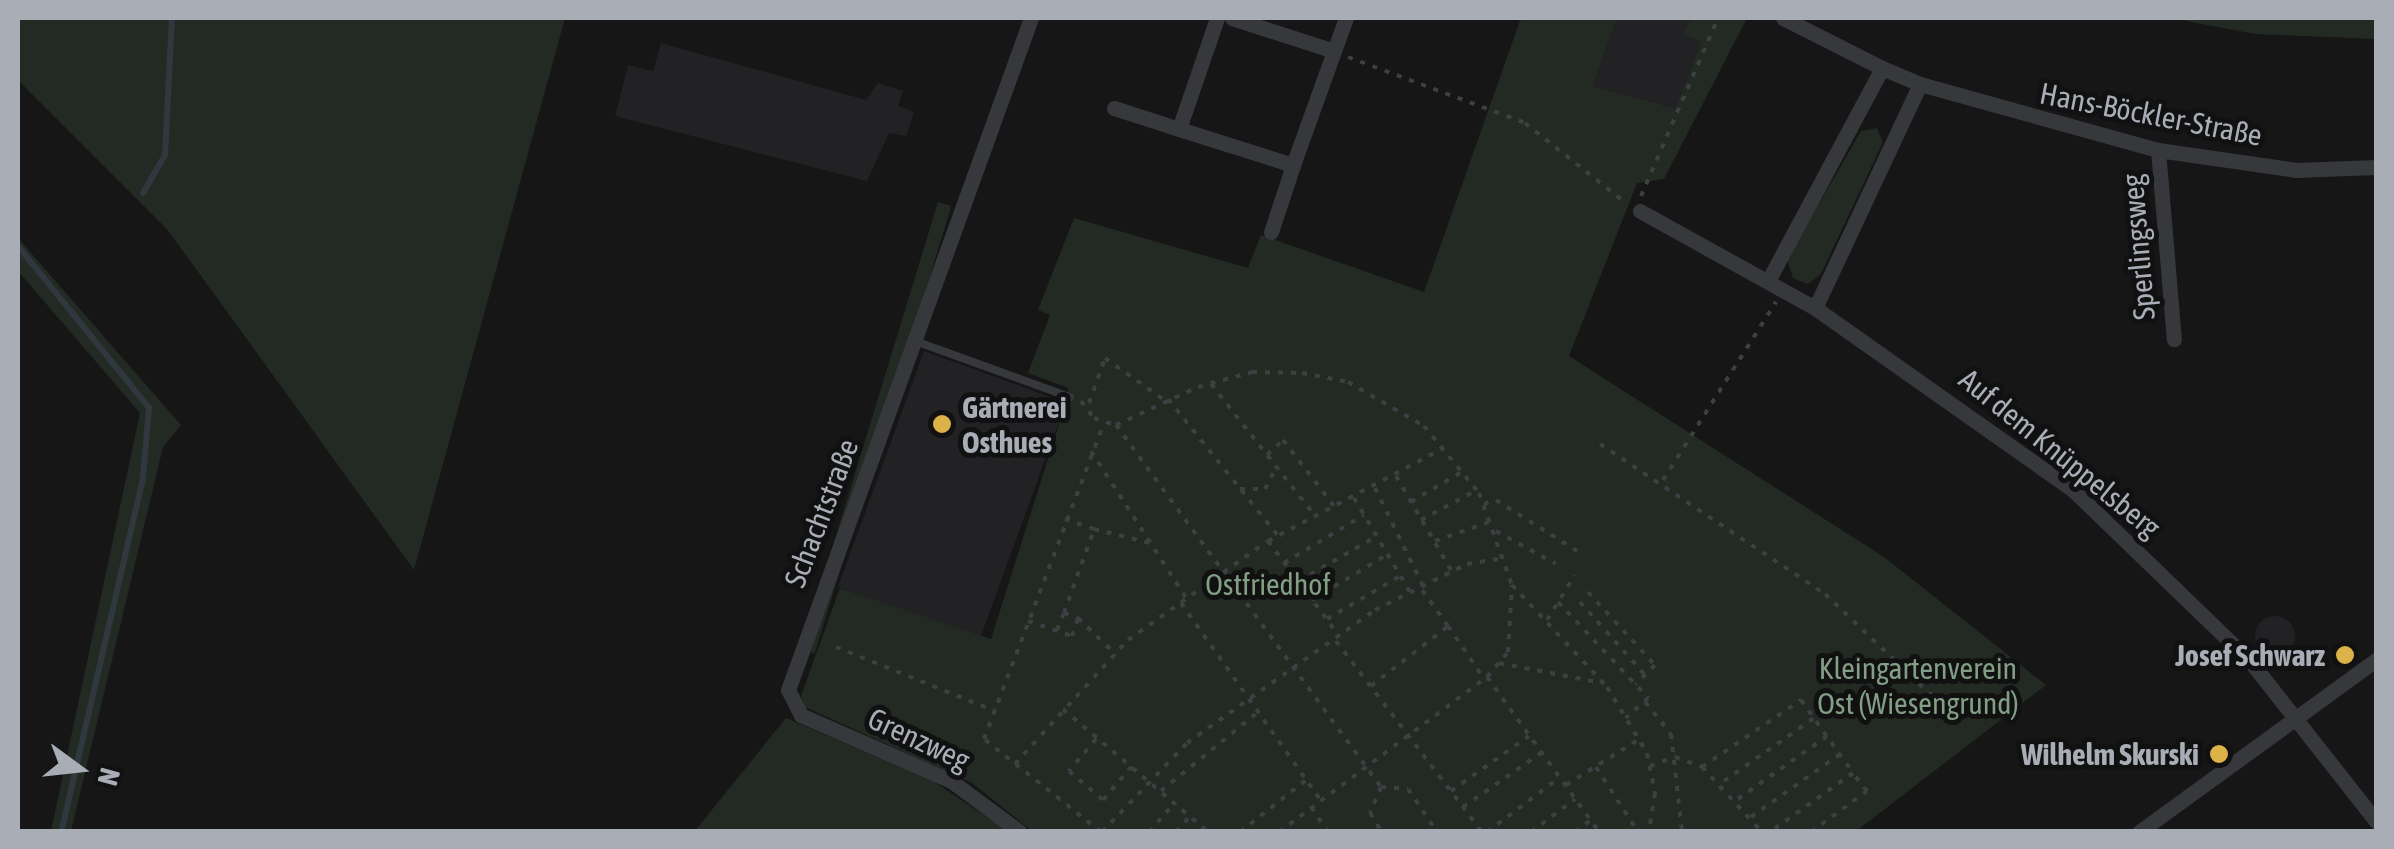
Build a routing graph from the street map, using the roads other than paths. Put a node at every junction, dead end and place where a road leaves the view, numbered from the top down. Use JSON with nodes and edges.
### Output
{"nodes":[{"id":1,"x":1031,"y":18,"type":"edge"},
{"id":2,"x":1217,"y":18,"type":"edge"},
{"id":3,"x":1232,"y":18,"type":"edge"},
{"id":4,"x":1346,"y":18,"type":"edge"},
{"id":5,"x":1783,"y":18,"type":"edge"},
{"id":6,"x":1334,"y":51,"type":"junction"},
{"id":7,"x":1882,"y":68,"type":"junction"},
{"id":8,"x":1920,"y":84,"type":"junction"},
{"id":9,"x":1114,"y":108,"type":"dead end"},
{"id":10,"x":1179,"y":129,"type":"junction"},
{"id":11,"x":2158,"y":150,"type":"junction"},
{"id":12,"x":1294,"y":165,"type":"junction"},
{"id":13,"x":2376,"y":168,"type":"edge"},
{"id":14,"x":1638,"y":210,"type":"road end"},
{"id":15,"x":1271,"y":232,"type":"dead end"},
{"id":16,"x":1769,"y":279,"type":"junction"},
{"id":17,"x":1816,"y":308,"type":"junction"},
{"id":18,"x":2174,"y":339,"type":"dead end"},
{"id":19,"x":915,"y":341,"type":"junction"},
{"id":20,"x":1070,"y":397,"type":"road end"},
{"id":21,"x":2376,"y":660,"type":"edge"},
{"id":22,"x":790,"y":705,"type":"joint"},
{"id":23,"x":2298,"y":718,"type":"junction"},
{"id":24,"x":2376,"y":821,"type":"edge"},
{"id":25,"x":1020,"y":832,"type":"edge"},
{"id":26,"x":2139,"y":832,"type":"edge"}],
"edges":[{"from":1,"to":19,"type":"street","name":"Schachtstraße"},
{"from":2,"to":10,"type":"street"},
{"from":3,"to":6,"type":"street"},
{"from":4,"to":6,"type":"street"},
{"from":5,"to":7,"type":"street","name":"Hans-Böckler-Straße"},
{"from":6,"to":12,"type":"street"},
{"from":7,"to":8,"type":"street","name":"Hans-Böckler-Straße"},
{"from":7,"to":16,"type":"street"},
{"from":8,"to":11,"type":"street","name":"Hans-Böckler-Straße"},
{"from":8,"to":17,"type":"street"},
{"from":9,"to":10,"type":"street"},
{"from":10,"to":12,"type":"street"},
{"from":11,"to":13,"type":"street","name":"Hans-Böckler-Straße"},
{"from":11,"to":18,"type":"street","name":"Sperlingsweg"},
{"from":12,"to":15,"type":"street"},
{"from":14,"to":16,"type":"street","name":"Auf dem Knüppelsberg"},
{"from":16,"to":17,"type":"street","name":"Auf dem Knüppelsberg"},
{"from":17,"to":23,"type":"street","name":"Auf dem Knüppelsberg"},
{"from":19,"to":20,"type":"lane"},
{"from":19,"to":22,"type":"street","name":"Schachtstraße"},
{"from":21,"to":23,"type":"street"},
{"from":22,"to":25,"type":"street","name":"Grenzweg"},
{"from":23,"to":24,"type":"street","name":"Auf dem Knüppelsberg"},
{"from":23,"to":26,"type":"street"}]}
